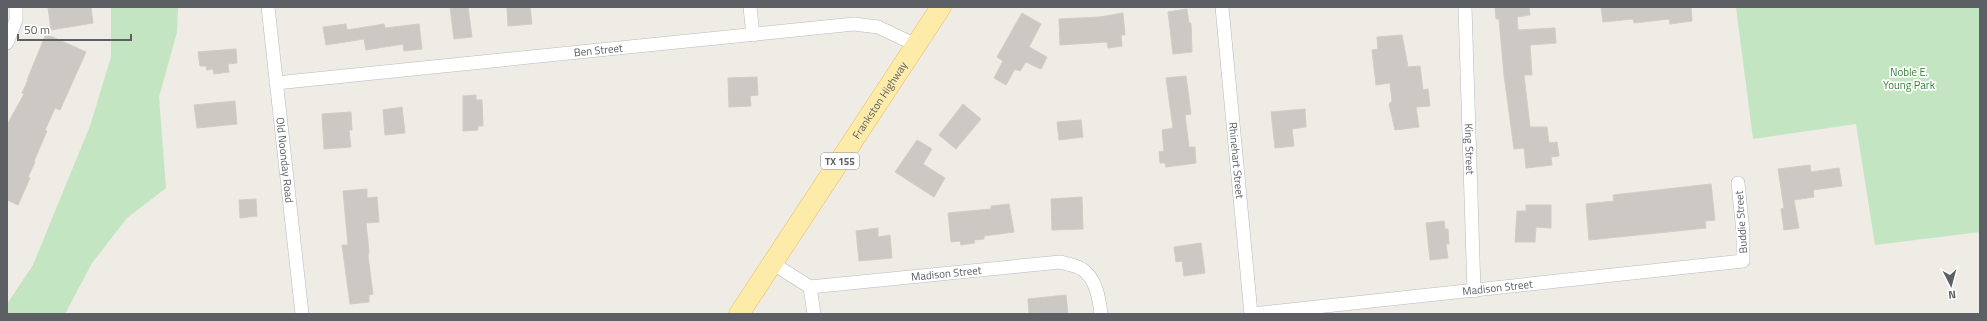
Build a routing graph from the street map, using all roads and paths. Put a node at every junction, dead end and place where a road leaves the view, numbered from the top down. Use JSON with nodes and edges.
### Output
{"nodes":[{"id":1,"x":16,"y":7,"type":"edge"},
{"id":2,"x":268,"y":7,"type":"edge"},
{"id":3,"x":750,"y":7,"type":"edge"},
{"id":4,"x":941,"y":7,"type":"edge"},
{"id":5,"x":1222,"y":7,"type":"edge"},
{"id":6,"x":1465,"y":7,"type":"edge"},
{"id":7,"x":753,"y":35,"type":"junction"},
{"id":8,"x":7,"y":43,"type":"edge"},
{"id":9,"x":916,"y":45,"type":"junction"},
{"id":10,"x":276,"y":83,"type":"junction"},
{"id":11,"x":1738,"y":183,"type":"dead end"},
{"id":12,"x":1743,"y":261,"type":"joint"},
{"id":13,"x":772,"y":264,"type":"junction"},
{"id":14,"x":810,"y":287,"type":"junction"},
{"id":15,"x":1474,"y":292,"type":"junction"},
{"id":16,"x":1334,"y":310,"type":"edge"},
{"id":17,"x":302,"y":314,"type":"edge"},
{"id":18,"x":739,"y":314,"type":"edge"},
{"id":19,"x":814,"y":314,"type":"edge"},
{"id":20,"x":1101,"y":314,"type":"edge"},
{"id":21,"x":1252,"y":314,"type":"edge"}],
"edges":[{"from":1,"to":8,"type":"street"},
{"from":2,"to":10,"type":"street","name":"Old Noonday Road"},
{"from":3,"to":7,"type":"street"},
{"from":4,"to":9,"type":"main road","name":"Frankston Highway","number":"TX 155"},
{"from":5,"to":21,"type":"street","name":"Rhinehart Street"},
{"from":6,"to":15,"type":"street","name":"King Street"},
{"from":7,"to":9,"type":"street","name":"Ben Street"},
{"from":7,"to":10,"type":"street","name":"Ben Street"},
{"from":9,"to":13,"type":"main road","name":"Frankston Highway","number":"TX 155"},
{"from":10,"to":17,"type":"street","name":"Old Noonday Road"},
{"from":11,"to":12,"type":"street","name":"Buddie Street"},
{"from":12,"to":15,"type":"street","name":"Madison Street"},
{"from":13,"to":14,"type":"street"},
{"from":13,"to":18,"type":"main road","name":"Frankston Highway","number":"TX 155"},
{"from":14,"to":19,"type":"street"},
{"from":14,"to":20,"type":"street","name":"Madison Street"},
{"from":15,"to":16,"type":"street","name":"Madison Street"},
{"from":16,"to":21,"type":"street","name":"Madison Street"}]}
